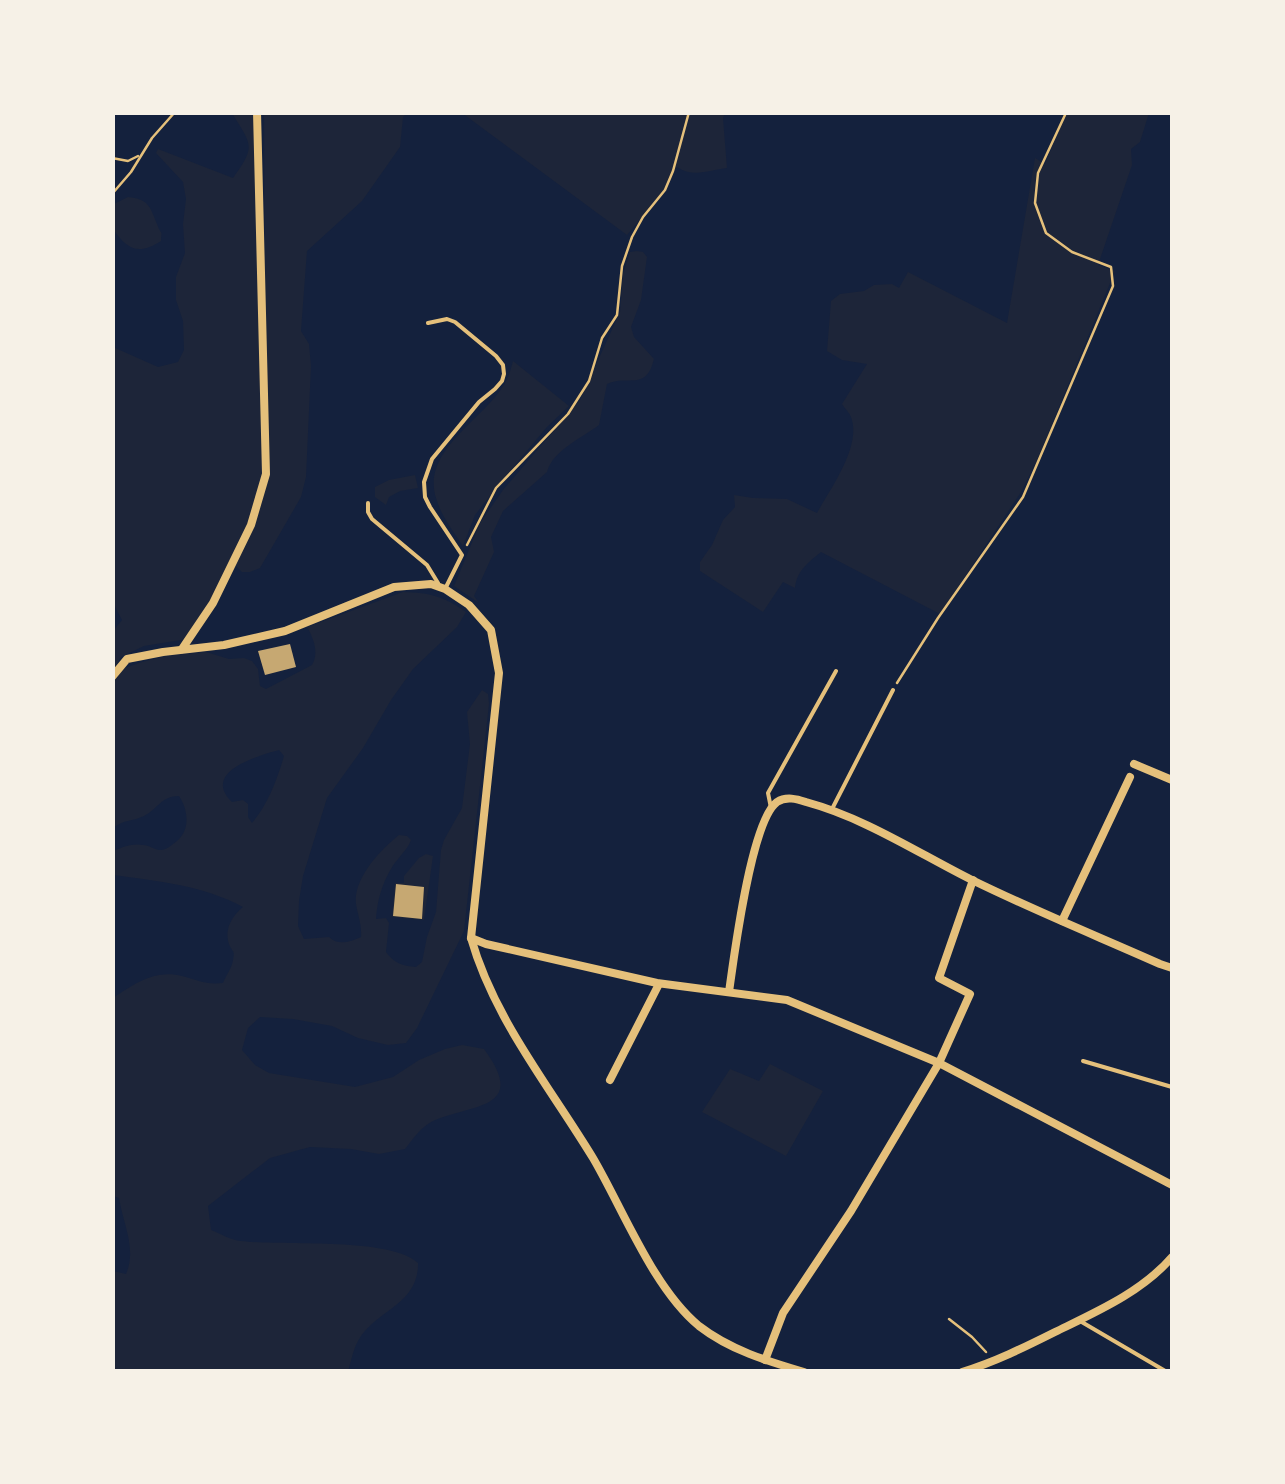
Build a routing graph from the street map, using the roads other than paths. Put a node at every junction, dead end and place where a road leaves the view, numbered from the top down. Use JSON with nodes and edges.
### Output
{"nodes":[{"id":1,"x":257,"y":112,"type":"edge"},
{"id":2,"x":428,"y":322,"type":"dead end"},
{"id":3,"x":368,"y":503,"type":"dead end"},
{"id":4,"x":442,"y":588,"type":"junction"},
{"id":5,"x":182,"y":649,"type":"junction"},
{"id":6,"x":836,"y":671,"type":"dead end"},
{"id":7,"x":112,"y":678,"type":"edge"},
{"id":8,"x":893,"y":690,"type":"road end"},
{"id":9,"x":1134,"y":764,"type":"dead end"},
{"id":10,"x":1130,"y":777,"type":"dead end"},
{"id":11,"x":1172,"y":780,"type":"edge"},
{"id":12,"x":772,"y":808,"type":"junction"},
{"id":13,"x":831,"y":811,"type":"junction"},
{"id":14,"x":973,"y":880,"type":"junction"},
{"id":15,"x":1062,"y":920,"type":"junction"},
{"id":16,"x":471,"y":938,"type":"junction"},
{"id":17,"x":1172,"y":968,"type":"edge"},
{"id":18,"x":659,"y":984,"type":"junction"},
{"id":19,"x":729,"y":992,"type":"junction"},
{"id":20,"x":1083,"y":1061,"type":"dead end"},
{"id":21,"x":939,"y":1063,"type":"junction"},
{"id":22,"x":610,"y":1080,"type":"dead end"},
{"id":23,"x":1172,"y":1087,"type":"edge"},
{"id":24,"x":1172,"y":1185,"type":"edge"},
{"id":25,"x":1172,"y":1257,"type":"edge"},
{"id":26,"x":1079,"y":1320,"type":"junction"},
{"id":27,"x":761,"y":1359,"type":"junction"},
{"id":28,"x":754,"y":1372,"type":"edge"},
{"id":29,"x":804,"y":1372,"type":"edge"},
{"id":30,"x":962,"y":1372,"type":"edge"},
{"id":31,"x":1167,"y":1372,"type":"edge"}],
"edges":[{"from":1,"to":5,"type":"street"},
{"from":2,"to":4,"type":"lane"},
{"from":3,"to":4,"type":"lane"},
{"from":4,"to":5,"type":"street"},
{"from":4,"to":16,"type":"street"},
{"from":5,"to":7,"type":"street"},
{"from":6,"to":12,"type":"lane"},
{"from":8,"to":13,"type":"lane"},
{"from":9,"to":11,"type":"street"},
{"from":10,"to":15,"type":"street"},
{"from":12,"to":13,"type":"street"},
{"from":12,"to":19,"type":"street"},
{"from":13,"to":14,"type":"street"},
{"from":14,"to":15,"type":"street"},
{"from":14,"to":21,"type":"street"},
{"from":15,"to":17,"type":"street"},
{"from":16,"to":18,"type":"street"},
{"from":16,"to":27,"type":"street"},
{"from":18,"to":19,"type":"street"},
{"from":18,"to":22,"type":"street"},
{"from":19,"to":21,"type":"street"},
{"from":20,"to":23,"type":"lane"},
{"from":21,"to":24,"type":"street"},
{"from":21,"to":27,"type":"street"},
{"from":25,"to":26,"type":"street"},
{"from":26,"to":30,"type":"street"},
{"from":26,"to":31,"type":"lane"},
{"from":27,"to":28,"type":"street"},
{"from":27,"to":29,"type":"street"}]}
